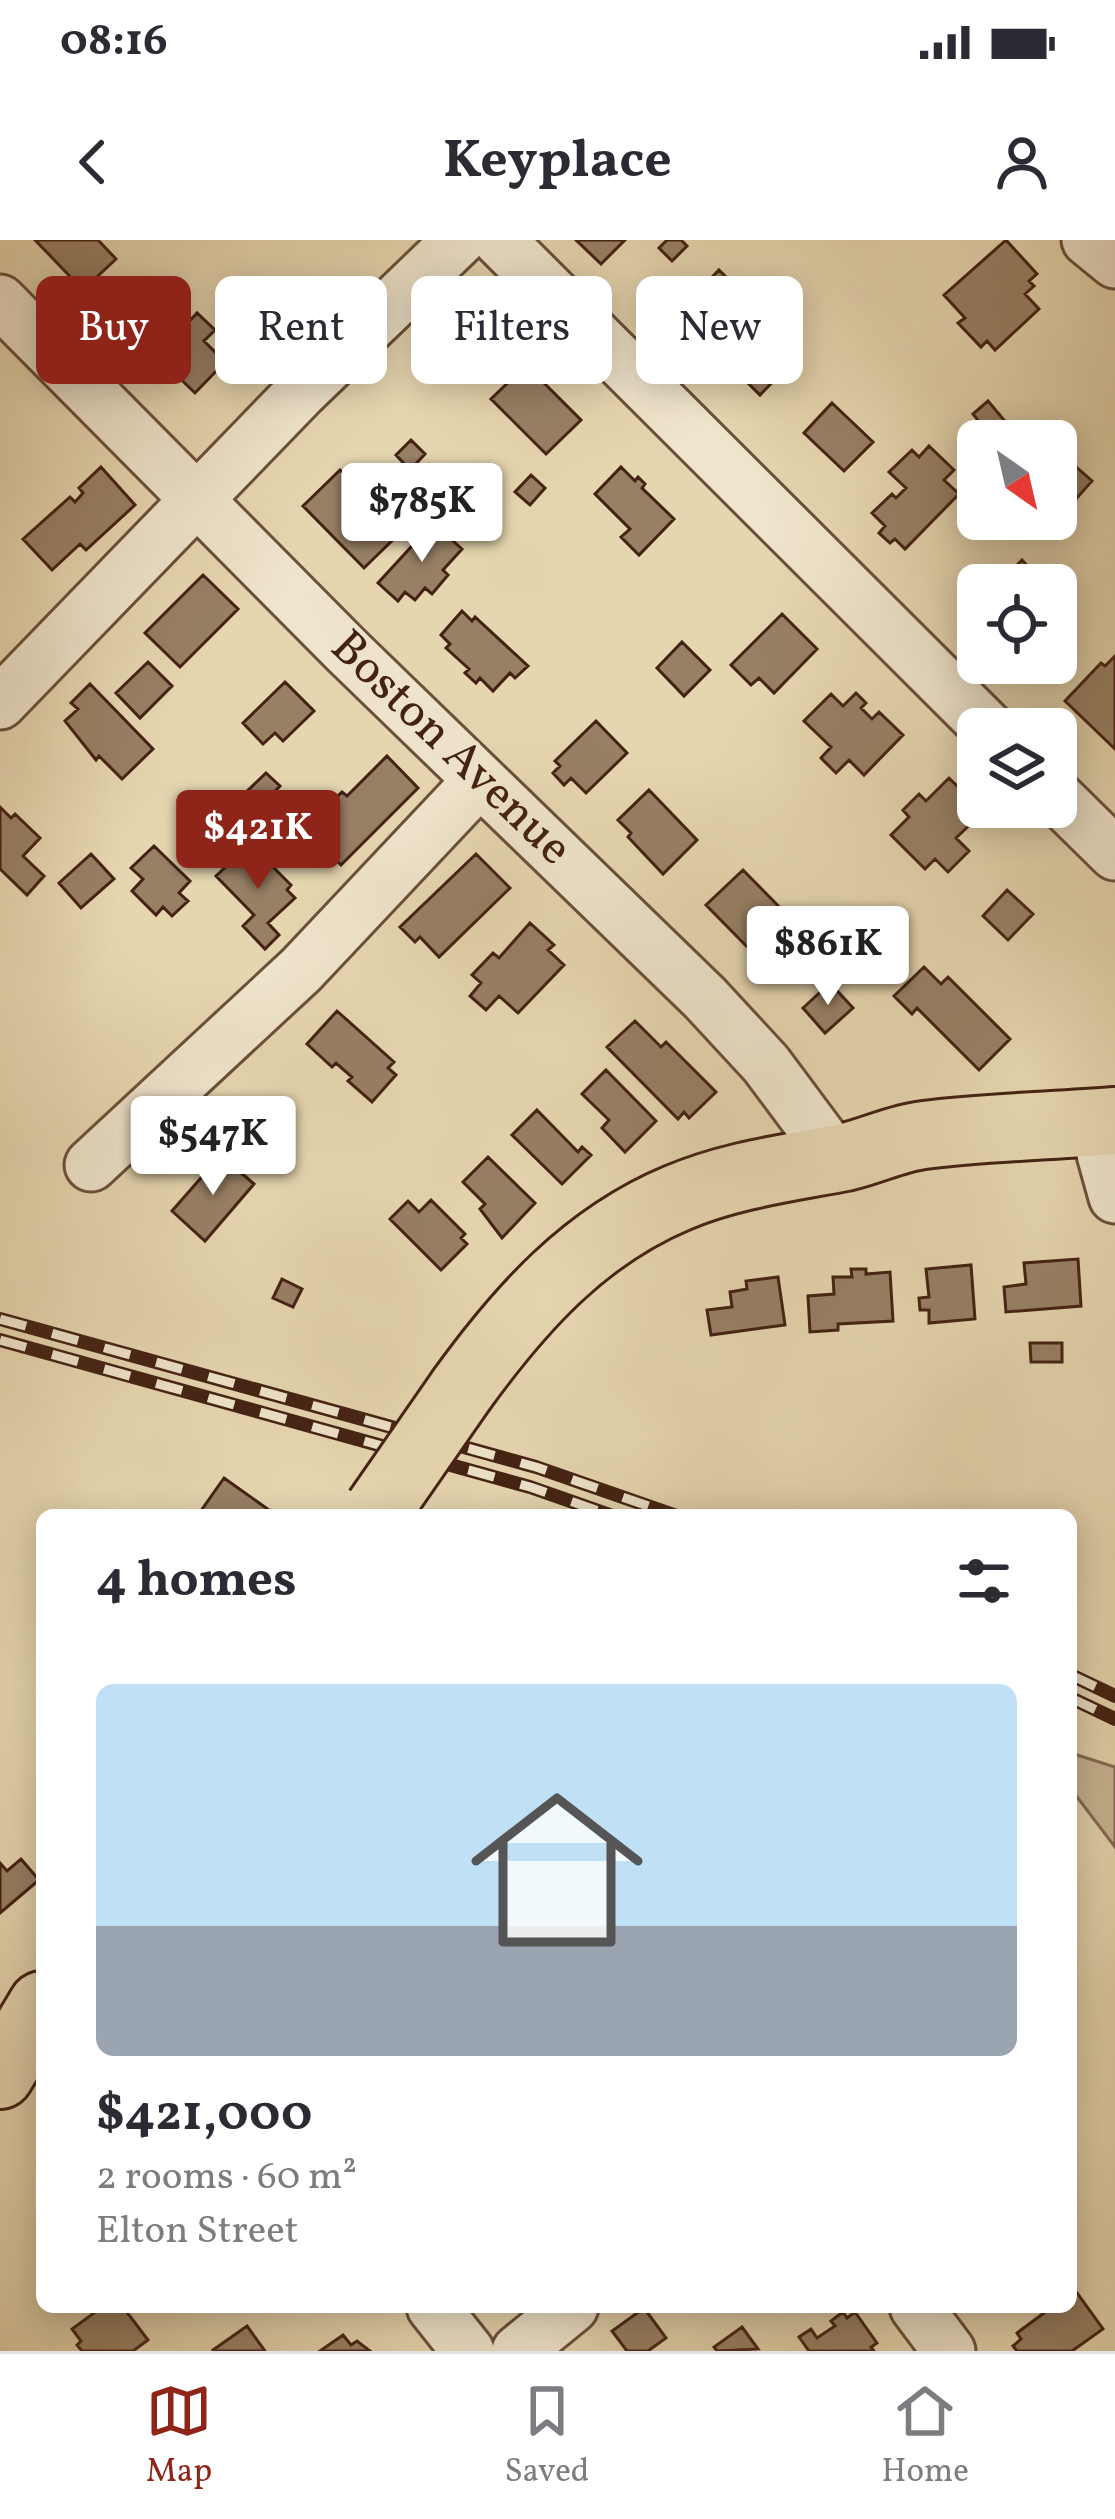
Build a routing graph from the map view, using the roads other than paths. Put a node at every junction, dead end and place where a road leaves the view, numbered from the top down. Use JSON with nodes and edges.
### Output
{"nodes":[{"id":1,"x":459,"y":240,"type":"edge"},
{"id":2,"x":500,"y":240,"type":"edge"},
{"id":3,"x":1088,"y":240,"type":"edge"},
{"id":4,"x":1115,"y":262,"type":"edge"},
{"id":5,"x":0,"y":301,"type":"edge"},
{"id":6,"x":198,"y":501,"type":"junction"},
{"id":7,"x":0,"y":703,"type":"edge"},
{"id":8,"x":968,"y":708,"type":"edge"},
{"id":9,"x":480,"y":780,"type":"junction"},
{"id":10,"x":1077,"y":817,"type":"edge"},
{"id":11,"x":1115,"y":854,"type":"edge"},
{"id":12,"x":1112,"y":1156,"type":"edge"},
{"id":13,"x":844,"y":1157,"type":"junction"},
{"id":14,"x":91,"y":1165,"type":"dead end"},
{"id":15,"x":379,"y":1509,"type":"edge"},
{"id":16,"x":36,"y":2015,"type":"edge"},
{"id":17,"x":0,"y":2075,"type":"edge"},
{"id":18,"x":439,"y":2313,"type":"edge"},
{"id":19,"x":565,"y":2313,"type":"edge"},
{"id":20,"x":920,"y":2313,"type":"edge"},
{"id":21,"x":468,"y":2351,"type":"edge"},
{"id":22,"x":518,"y":2351,"type":"edge"},
{"id":23,"x":949,"y":2351,"type":"edge"}],
"edges":[{"from":1,"to":6,"type":"street"},
{"from":2,"to":8,"type":"street"},
{"from":3,"to":4,"type":"street"},
{"from":5,"to":6,"type":"street","name":"Boston Avenue"},
{"from":6,"to":7,"type":"street"},
{"from":6,"to":9,"type":"street","name":"Boston Avenue"},
{"from":9,"to":13,"type":"street","name":"Boston Avenue"},
{"from":9,"to":14,"type":"street"},
{"from":10,"to":11,"type":"street"},
{"from":12,"to":13,"type":"main road"},
{"from":13,"to":15,"type":"main road","bridge":true},
{"from":16,"to":17,"type":"main road"},
{"from":18,"to":21,"type":"street"},
{"from":19,"to":22,"type":"street"},
{"from":20,"to":23,"type":"street"}]}
